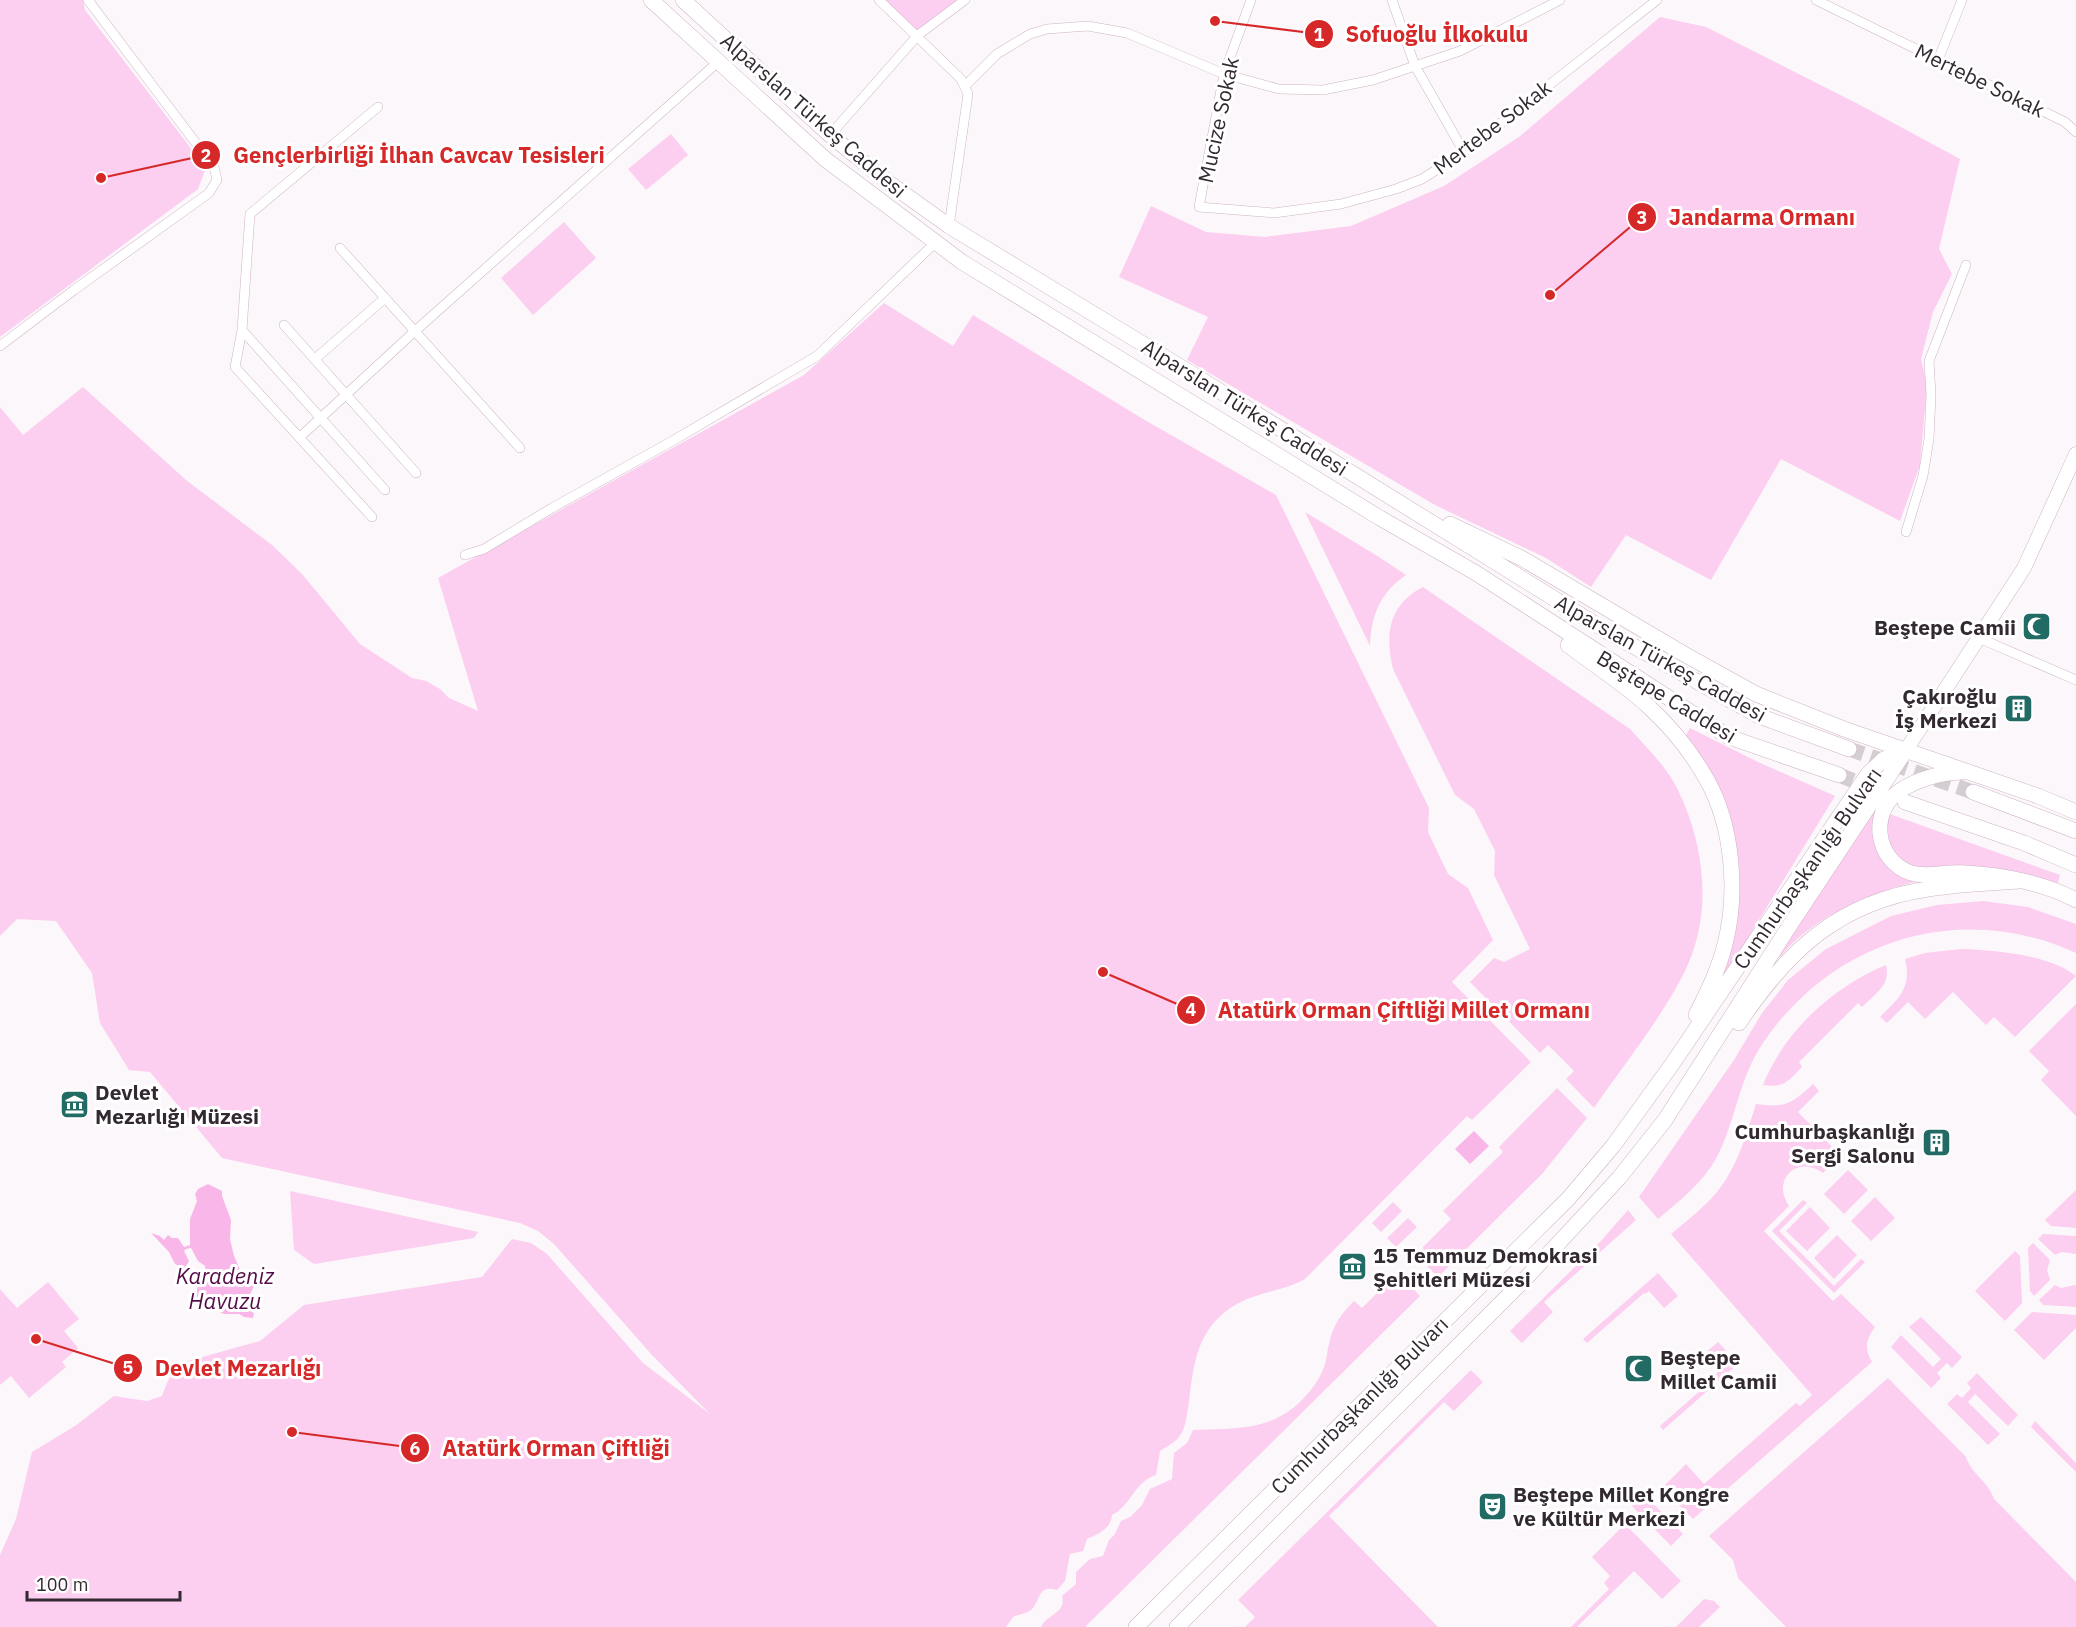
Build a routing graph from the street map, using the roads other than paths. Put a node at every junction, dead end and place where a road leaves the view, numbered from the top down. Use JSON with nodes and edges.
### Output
{"nodes":[{"id":1,"x":88,"y":0,"type":"edge"},
{"id":2,"x":651,"y":0,"type":"edge"},
{"id":3,"x":683,"y":0,"type":"edge"},
{"id":4,"x":879,"y":0,"type":"edge"},
{"id":5,"x":965,"y":0,"type":"edge"},
{"id":6,"x":1251,"y":0,"type":"edge"},
{"id":7,"x":1392,"y":0,"type":"edge"},
{"id":8,"x":1560,"y":0,"type":"edge"},
{"id":9,"x":1657,"y":0,"type":"edge"},
{"id":10,"x":1816,"y":0,"type":"edge"},
{"id":11,"x":1962,"y":0,"type":"edge"},
{"id":12,"x":918,"y":35,"type":"junction"},
{"id":13,"x":1938,"y":60,"type":"junction"},
{"id":14,"x":718,"y":62,"type":"junction"},
{"id":15,"x":1415,"y":66,"type":"junction"},
{"id":16,"x":1224,"y":74,"type":"junction"},
{"id":17,"x":965,"y":86,"type":"junction"},
{"id":18,"x":378,"y":107,"type":"dead end"},
{"id":19,"x":2076,"y":132,"type":"edge"},
{"id":20,"x":831,"y":135,"type":"junction"},
{"id":21,"x":1464,"y":152,"type":"junction"},
{"id":22,"x":1199,"y":207,"type":"joint"},
{"id":23,"x":949,"y":226,"type":"junction"},
{"id":24,"x":935,"y":243,"type":"junction"},
{"id":25,"x":340,"y":249,"type":"dead end"},
{"id":26,"x":1966,"y":265,"type":"dead end"},
{"id":27,"x":385,"y":298,"type":"junction"},
{"id":28,"x":284,"y":325,"type":"dead end"},
{"id":29,"x":242,"y":330,"type":"junction"},
{"id":30,"x":415,"y":331,"type":"junction"},
{"id":31,"x":0,"y":346,"type":"edge"},
{"id":32,"x":315,"y":359,"type":"junction"},
{"id":33,"x":347,"y":395,"type":"junction"},
{"id":34,"x":320,"y":418,"type":"junction"},
{"id":35,"x":300,"y":437,"type":"junction"},
{"id":36,"x":520,"y":448,"type":"dead end"},
{"id":37,"x":2076,"y":454,"type":"edge"},
{"id":38,"x":416,"y":472,"type":"dead end"},
{"id":39,"x":2071,"y":482,"type":"edge"},
{"id":40,"x":385,"y":490,"type":"dead end"},
{"id":41,"x":1398,"y":501,"type":"junction"},
{"id":42,"x":372,"y":517,"type":"dead end"},
{"id":43,"x":1906,"y":532,"type":"dead end"},
{"id":44,"x":465,"y":555,"type":"dead end"},
{"id":45,"x":1476,"y":573,"type":"junction"},
{"id":46,"x":1979,"y":638,"type":"junction"},
{"id":47,"x":2076,"y":680,"type":"edge"},
{"id":48,"x":1850,"y":749,"type":"tunnel mouth"},
{"id":49,"x":1906,"y":750,"type":"junction"},
{"id":50,"x":1968,"y":772,"type":"junction"},
{"id":51,"x":1839,"y":775,"type":"tunnel mouth"},
{"id":52,"x":1973,"y":792,"type":"tunnel mouth"},
{"id":53,"x":1905,"y":802,"type":"tunnel mouth"},
{"id":54,"x":2076,"y":812,"type":"edge"},
{"id":55,"x":2076,"y":831,"type":"edge"},
{"id":56,"x":2076,"y":866,"type":"edge"},
{"id":57,"x":2019,"y":881,"type":"junction"},
{"id":58,"x":2076,"y":900,"type":"edge"},
{"id":59,"x":1673,"y":1062,"type":"junction"},
{"id":60,"x":1665,"y":1120,"type":"junction"},
{"id":61,"x":1136,"y":1627,"type":"edge"},
{"id":62,"x":1177,"y":1627,"type":"edge"}],
"edges":[{"from":1,"to":31,"type":"street"},
{"from":2,"to":14,"type":"main road","name":"Alparslan Türkeş Caddesi"},
{"from":3,"to":20,"type":"main road","name":"Alparslan Türkeş Caddesi"},
{"from":4,"to":12,"type":"street"},
{"from":5,"to":12,"type":"street"},
{"from":6,"to":16,"type":"street","name":"Mucize Sokak"},
{"from":7,"to":15,"type":"street"},
{"from":8,"to":15,"type":"street"},
{"from":9,"to":21,"type":"street","name":"Mertebe Sokak"},
{"from":10,"to":13,"type":"street","name":"Mertebe Sokak"},
{"from":11,"to":13,"type":"street"},
{"from":12,"to":17,"type":"street"},
{"from":12,"to":20,"type":"street"},
{"from":13,"to":19,"type":"street","name":"Mertebe Sokak"},
{"from":14,"to":24,"type":"main road","name":"Alparslan Türkeş Caddesi"},
{"from":14,"to":30,"type":"street"},
{"from":15,"to":16,"type":"street"},
{"from":15,"to":21,"type":"street"},
{"from":16,"to":17,"type":"street"},
{"from":16,"to":22,"type":"street","name":"Mucize Sokak"},
{"from":17,"to":23,"type":"street"},
{"from":18,"to":29,"type":"street"},
{"from":20,"to":23,"type":"main road","name":"Alparslan Türkeş Caddesi"},
{"from":21,"to":22,"type":"street","name":"Mertebe Sokak"},
{"from":23,"to":41,"type":"main road","name":"Alparslan Türkeş Caddesi"},
{"from":24,"to":44,"type":"street"},
{"from":24,"to":45,"type":"main road","name":"Alparslan Türkeş Caddesi"},
{"from":25,"to":27,"type":"street"},
{"from":26,"to":43,"type":"street"},
{"from":27,"to":30,"type":"street"},
{"from":27,"to":32,"type":"street"},
{"from":28,"to":32,"type":"street"},
{"from":29,"to":34,"type":"street"},
{"from":29,"to":35,"type":"street"},
{"from":30,"to":33,"type":"street"},
{"from":30,"to":36,"type":"street"},
{"from":32,"to":33,"type":"street"},
{"from":33,"to":34,"type":"street"},
{"from":33,"to":38,"type":"street"},
{"from":34,"to":35,"type":"street"},
{"from":34,"to":40,"type":"street"},
{"from":35,"to":42,"type":"street"},
{"from":37,"to":39,"type":"main road"},
{"from":39,"to":46,"type":"main road"},
{"from":41,"to":48,"type":"main road","name":"Alparslan Türkeş Caddesi"},
{"from":41,"to":49,"type":"main road"},
{"from":45,"to":51,"type":"main road","name":"Beştepe Caddesi"},
{"from":45,"to":59,"type":"main road"},
{"from":46,"to":47,"type":"street"},
{"from":46,"to":49,"type":"main road"},
{"from":49,"to":50,"type":"main road"},
{"from":49,"to":59,"type":"main road","name":"Cumhurbaşkanlığı Bulvarı"},
{"from":49,"to":60,"type":"main road","name":"Cumhurbaşkanlığı Bulvarı"},
{"from":50,"to":54,"type":"main road"},
{"from":50,"to":57,"type":"main road"},
{"from":52,"to":55,"type":"main road"},
{"from":53,"to":56,"type":"main road"},
{"from":57,"to":58,"type":"main road"},
{"from":57,"to":60,"type":"main road"},
{"from":59,"to":61,"type":"main road","name":"Cumhurbaşkanlığı Bulvarı"},
{"from":60,"to":62,"type":"main road","name":"Cumhurbaşkanlığı Bulvarı"}]}
